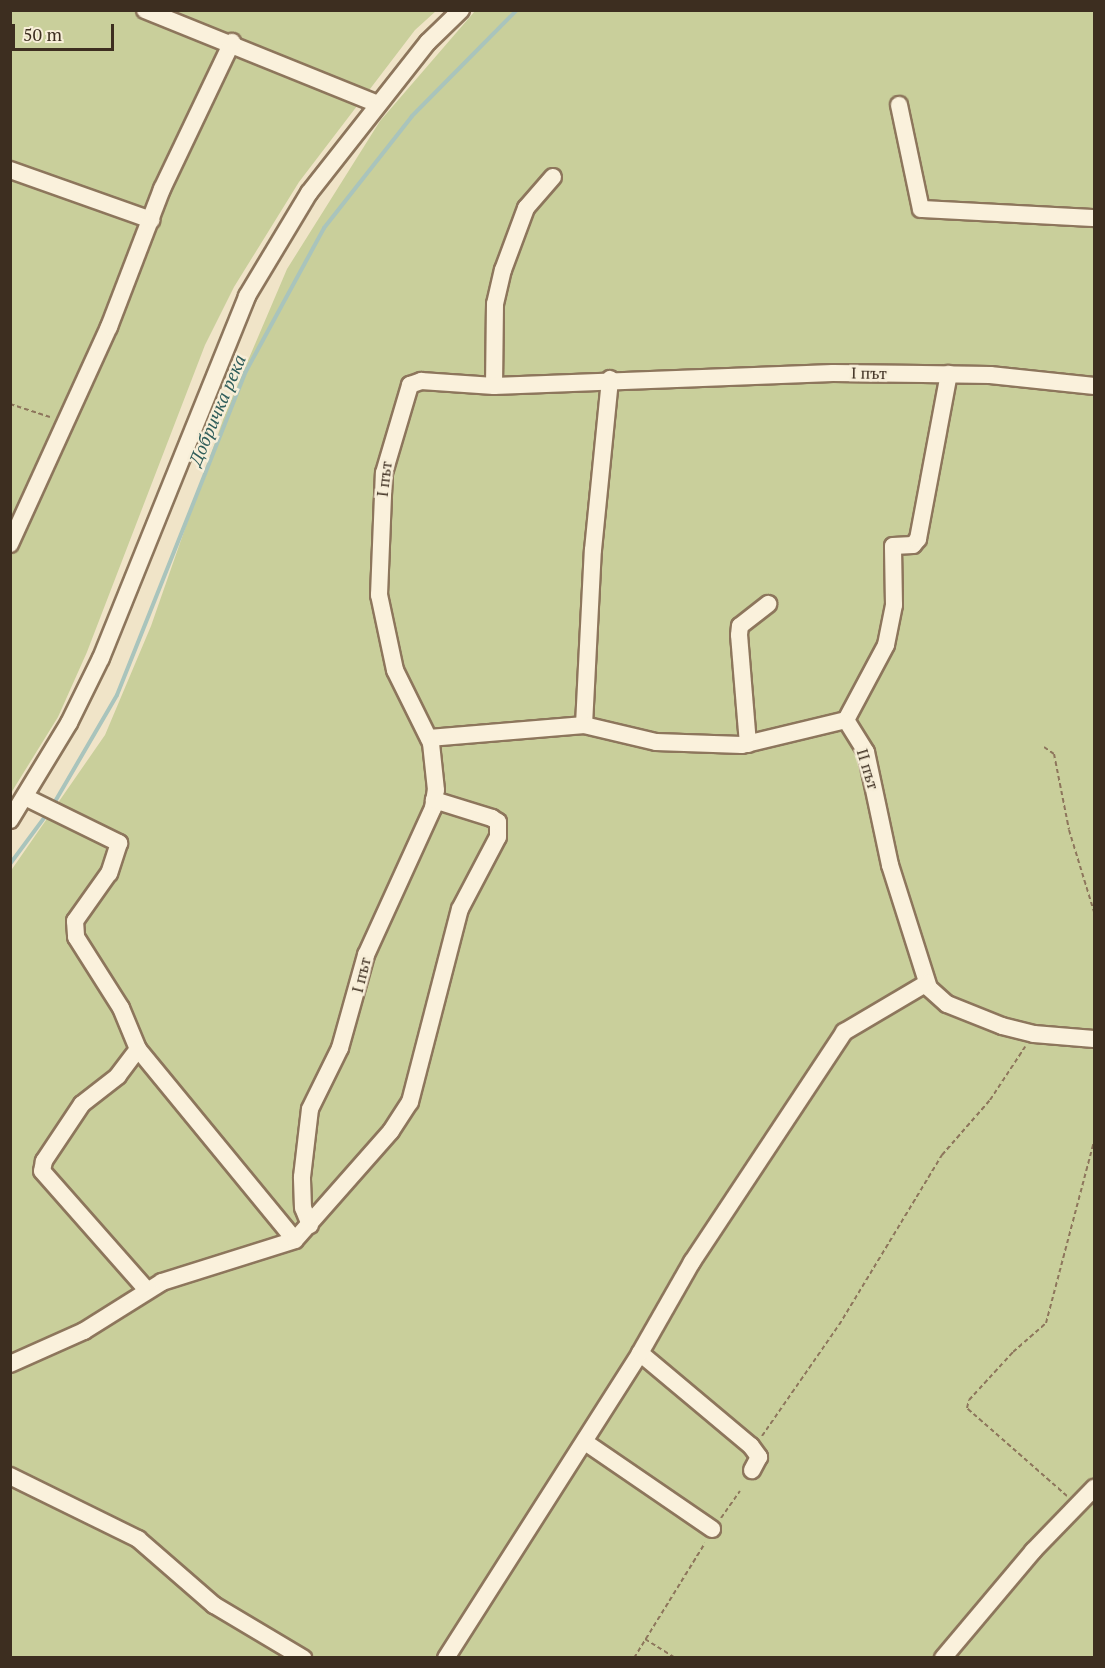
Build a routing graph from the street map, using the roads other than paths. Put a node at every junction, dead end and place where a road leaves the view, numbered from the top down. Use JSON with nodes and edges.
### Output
{"nodes":[{"id":1,"x":145,"y":10,"type":"edge"},
{"id":2,"x":461,"y":10,"type":"edge"},
{"id":3,"x":232,"y":42,"type":"junction"},
{"id":4,"x":378,"y":104,"type":"junction"},
{"id":5,"x":899,"y":105,"type":"dead end"},
{"id":6,"x":10,"y":170,"type":"edge"},
{"id":7,"x":553,"y":177,"type":"dead end"},
{"id":8,"x":1095,"y":218,"type":"edge"},
{"id":9,"x":151,"y":220,"type":"junction"},
{"id":10,"x":949,"y":374,"type":"junction"},
{"id":11,"x":610,"y":379,"type":"junction"},
{"id":12,"x":494,"y":386,"type":"junction"},
{"id":13,"x":1095,"y":386,"type":"edge"},
{"id":14,"x":10,"y":544,"type":"edge"},
{"id":15,"x":768,"y":604,"type":"dead end"},
{"id":16,"x":846,"y":720,"type":"junction"},
{"id":17,"x":584,"y":725,"type":"junction"},
{"id":18,"x":429,"y":738,"type":"junction"},
{"id":19,"x":748,"y":744,"type":"junction"},
{"id":20,"x":25,"y":797,"type":"junction"},
{"id":21,"x":434,"y":800,"type":"junction"},
{"id":22,"x":10,"y":820,"type":"edge"},
{"id":23,"x":927,"y":983,"type":"junction"},
{"id":24,"x":1095,"y":1039,"type":"edge"},
{"id":25,"x":138,"y":1049,"type":"junction"},
{"id":26,"x":310,"y":1225,"type":"junction"},
{"id":27,"x":295,"y":1240,"type":"junction"},
{"id":28,"x":147,"y":1290,"type":"junction"},
{"id":29,"x":640,"y":1353,"type":"junction"},
{"id":30,"x":10,"y":1364,"type":"edge"},
{"id":31,"x":585,"y":1442,"type":"junction"},
{"id":32,"x":752,"y":1470,"type":"dead end"},
{"id":33,"x":10,"y":1476,"type":"edge"},
{"id":34,"x":1095,"y":1488,"type":"edge"},
{"id":35,"x":712,"y":1528,"type":"road end"},
{"id":36,"x":303,"y":1658,"type":"edge"},
{"id":37,"x":446,"y":1658,"type":"edge"},
{"id":38,"x":943,"y":1658,"type":"edge"}],
"edges":[{"from":1,"to":3,"type":"street"},
{"from":2,"to":4,"type":"street"},
{"from":3,"to":4,"type":"street"},
{"from":3,"to":9,"type":"street"},
{"from":4,"to":20,"type":"street"},
{"from":5,"to":8,"type":"street"},
{"from":6,"to":9,"type":"street"},
{"from":7,"to":12,"type":"street"},
{"from":9,"to":14,"type":"street"},
{"from":10,"to":11,"type":"street","name":"І път"},
{"from":10,"to":13,"type":"street","name":"І път"},
{"from":10,"to":16,"type":"street"},
{"from":11,"to":12,"type":"street","name":"І път"},
{"from":11,"to":17,"type":"street"},
{"from":12,"to":18,"type":"street","name":"І път"},
{"from":15,"to":19,"type":"street"},
{"from":16,"to":19,"type":"street"},
{"from":16,"to":23,"type":"street","name":"ІІ път"},
{"from":17,"to":18,"type":"street"},
{"from":17,"to":19,"type":"street"},
{"from":18,"to":21,"type":"street","name":"І път"},
{"from":20,"to":22,"type":"street"},
{"from":20,"to":25,"type":"street"},
{"from":21,"to":26,"type":"street","name":"І път"},
{"from":21,"to":26,"type":"street"},
{"from":23,"to":24,"type":"street","name":"ІІ път"},
{"from":23,"to":29,"type":"street"},
{"from":25,"to":27,"type":"street"},
{"from":25,"to":28,"type":"street"},
{"from":26,"to":27,"type":"street"},
{"from":27,"to":28,"type":"street"},
{"from":28,"to":30,"type":"street"},
{"from":29,"to":31,"type":"street"},
{"from":29,"to":32,"type":"street"},
{"from":31,"to":35,"type":"street"},
{"from":31,"to":37,"type":"street"},
{"from":33,"to":36,"type":"street"},
{"from":34,"to":38,"type":"street"}]}
